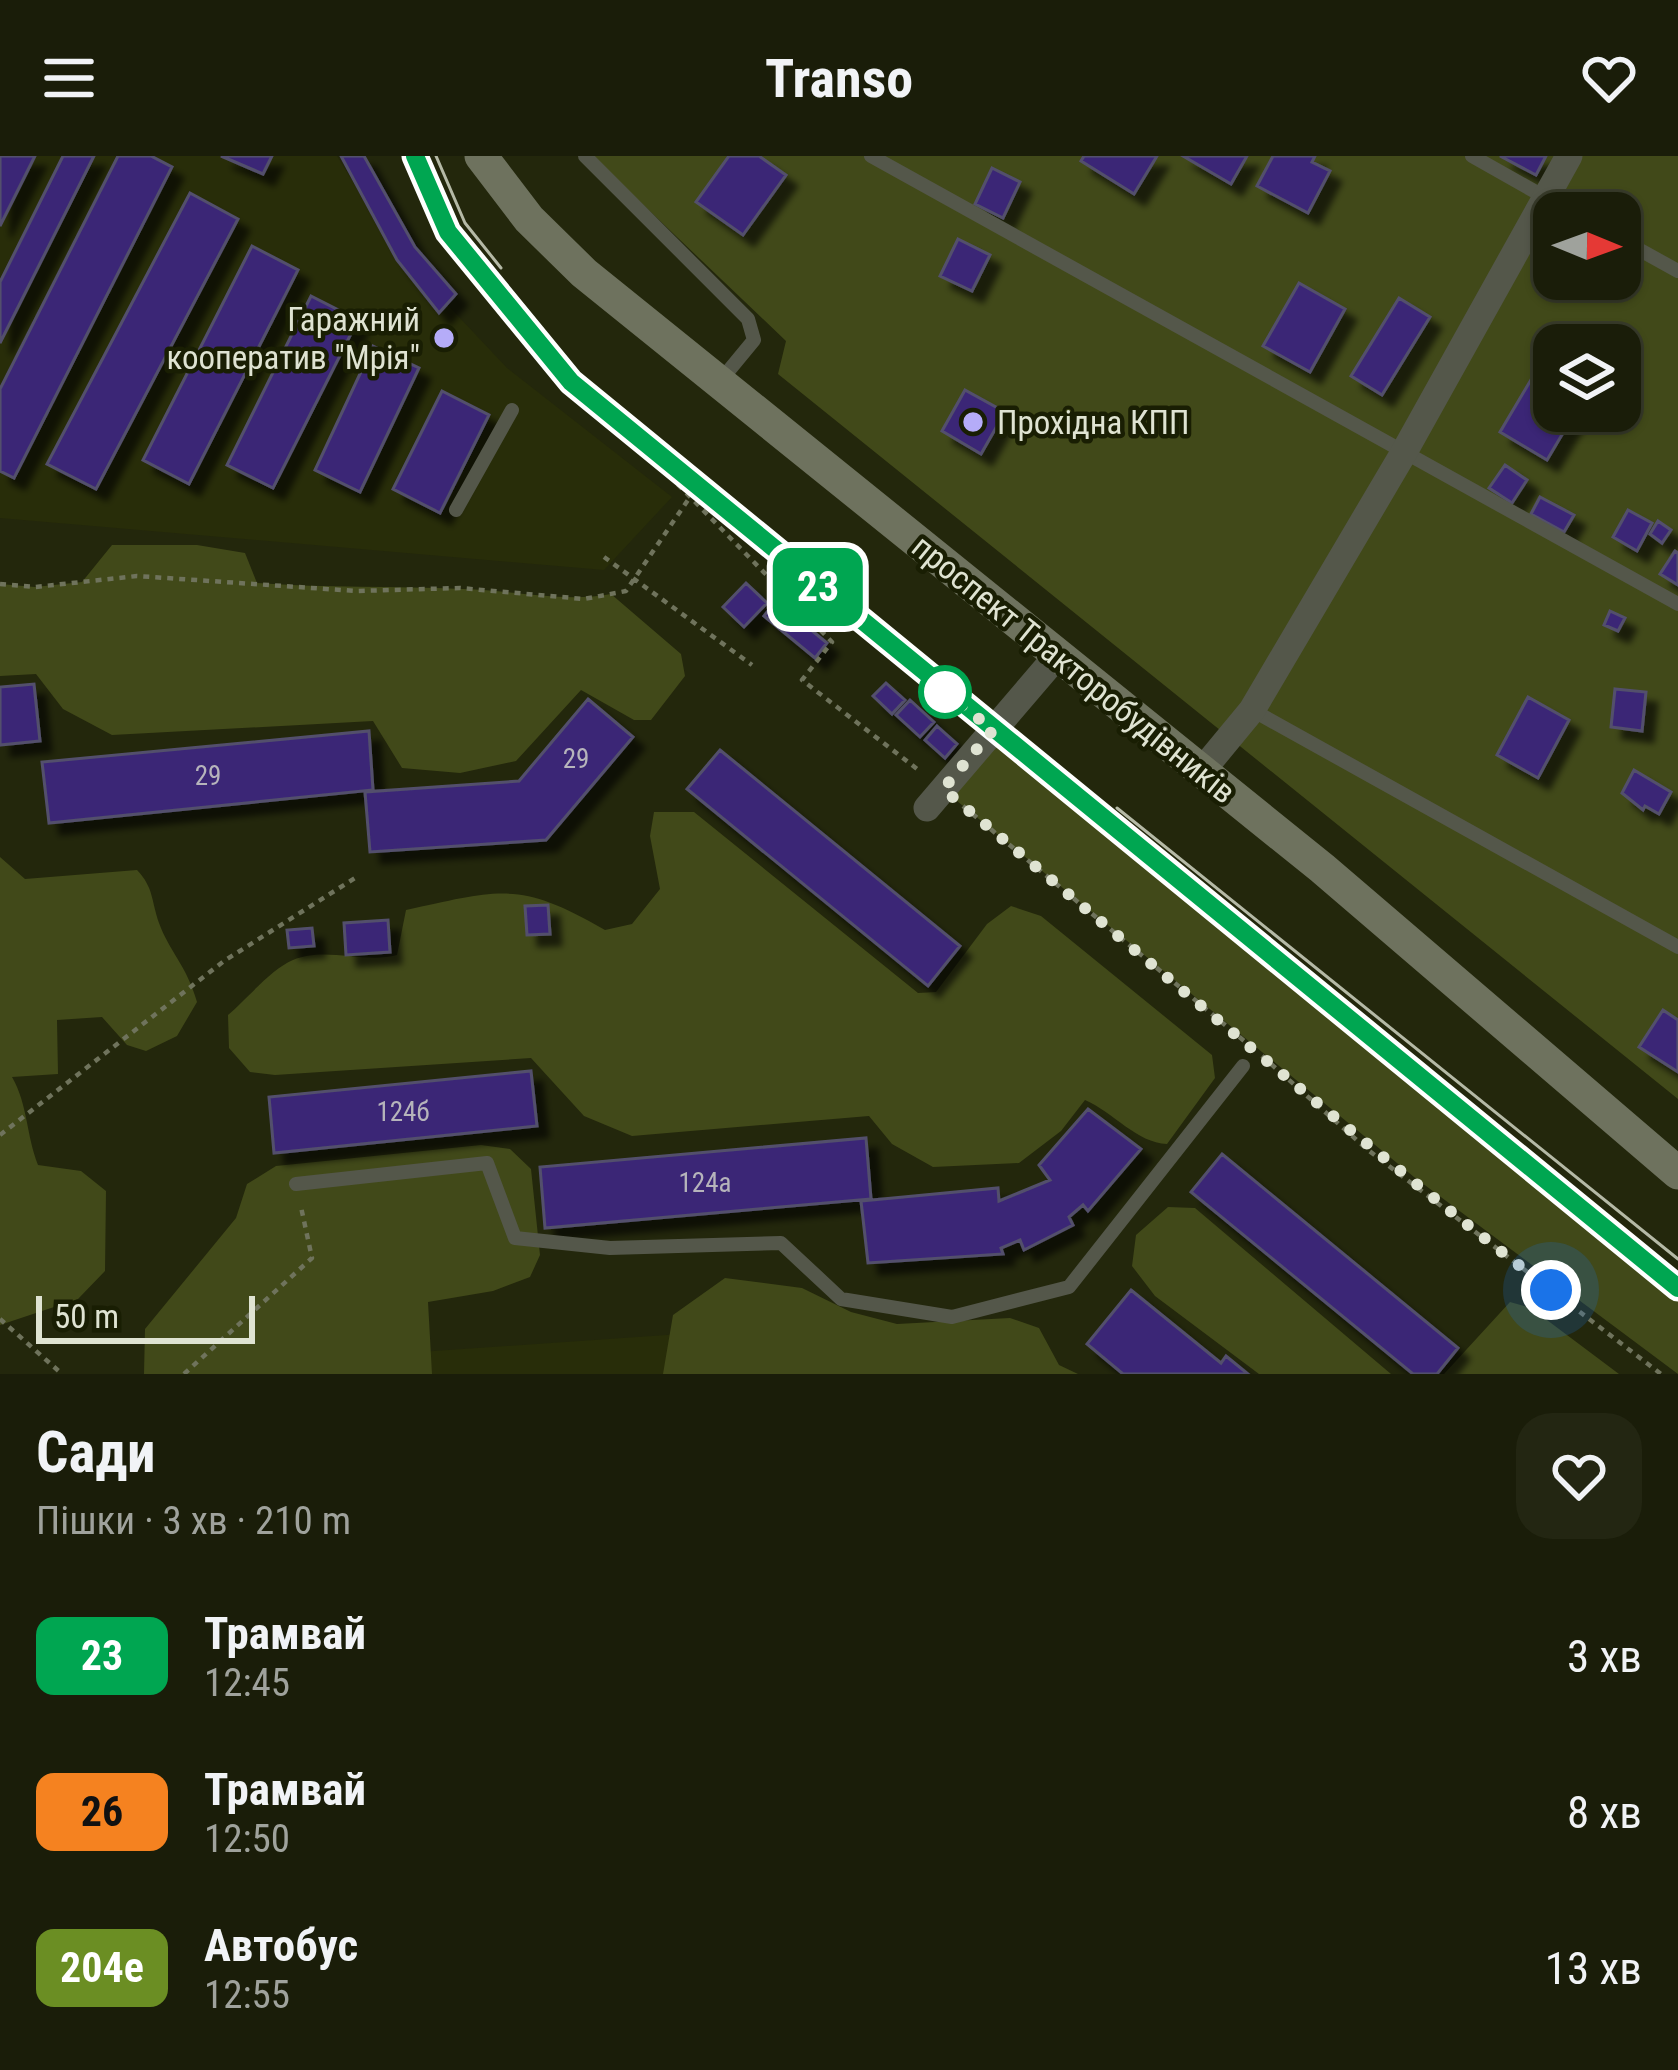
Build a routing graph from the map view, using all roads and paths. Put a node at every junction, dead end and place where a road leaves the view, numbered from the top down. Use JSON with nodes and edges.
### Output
{"nodes":[{"id":1,"x":406,"y":156,"type":"edge"},
{"id":2,"x":481,"y":156,"type":"edge"},
{"id":3,"x":585,"y":156,"type":"edge"},
{"id":4,"x":871,"y":156,"type":"edge"},
{"id":5,"x":1472,"y":156,"type":"edge"},
{"id":6,"x":1569,"y":156,"type":"edge"},
{"id":7,"x":1536,"y":192,"type":"edge"},
{"id":8,"x":1548,"y":192,"type":"edge"},
{"id":9,"x":1533,"y":219,"type":"edge"},
{"id":10,"x":1641,"y":251,"type":"edge"},
{"id":11,"x":1678,"y":271,"type":"edge"},
{"id":12,"x":721,"y":380,"type":"junction"},
{"id":13,"x":512,"y":410,"type":"dead end"},
{"id":14,"x":1403,"y":454,"type":"junction"},
{"id":15,"x":691,"y":497,"type":"junction"},
{"id":16,"x":456,"y":510,"type":"dead end"},
{"id":17,"x":604,"y":557,"type":"dead end"},
{"id":18,"x":634,"y":579,"type":"junction"},
{"id":19,"x":0,"y":584,"type":"edge"},
{"id":20,"x":1678,"y":604,"type":"edge"},
{"id":21,"x":1056,"y":657,"type":"junction"},
{"id":22,"x":752,"y":665,"type":"dead end"},
{"id":23,"x":1252,"y":710,"type":"junction"},
{"id":24,"x":1199,"y":773,"type":"junction"},
{"id":25,"x":935,"y":798,"type":"junction"},
{"id":26,"x":355,"y":878,"type":"dead end"},
{"id":27,"x":1678,"y":946,"type":"edge"},
{"id":28,"x":1243,"y":1066,"type":"dead end"},
{"id":29,"x":0,"y":1135,"type":"edge"},
{"id":30,"x":1678,"y":1173,"type":"edge"},
{"id":31,"x":296,"y":1184,"type":"joint"},
{"id":32,"x":0,"y":1319,"type":"edge"},
{"id":33,"x":62,"y":1374,"type":"edge"},
{"id":34,"x":184,"y":1374,"type":"edge"},
{"id":35,"x":1661,"y":1374,"type":"edge"}],
"edges":[{"from":1,"to":15,"type":"path"},
{"from":2,"to":12,"type":"main road","name":"проспект Тракторобудівників"},
{"from":3,"to":12,"type":"lane"},
{"from":4,"to":14,"type":"lane"},
{"from":5,"to":7,"type":"lane"},
{"from":6,"to":8,"type":"street"},
{"from":9,"to":14,"type":"street"},
{"from":10,"to":11,"type":"lane"},
{"from":12,"to":21,"type":"main road","name":"проспект Тракторобудівників"},
{"from":13,"to":16,"type":"lane"},
{"from":14,"to":20,"type":"lane"},
{"from":14,"to":23,"type":"street"},
{"from":15,"to":18,"type":"path"},
{"from":15,"to":25,"type":"path"},
{"from":17,"to":18,"type":"path"},
{"from":18,"to":19,"type":"path"},
{"from":18,"to":22,"type":"path"},
{"from":21,"to":24,"type":"main road","name":"проспект Тракторобудівників"},
{"from":21,"to":25,"type":"street"},
{"from":23,"to":24,"type":"street"},
{"from":23,"to":27,"type":"lane"},
{"from":24,"to":30,"type":"main road","name":"проспект Тракторобудівників"},
{"from":25,"to":35,"type":"path"},
{"from":26,"to":29,"type":"path"},
{"from":28,"to":31,"type":"lane"},
{"from":31,"to":34,"type":"path"},
{"from":32,"to":33,"type":"path"}]}
